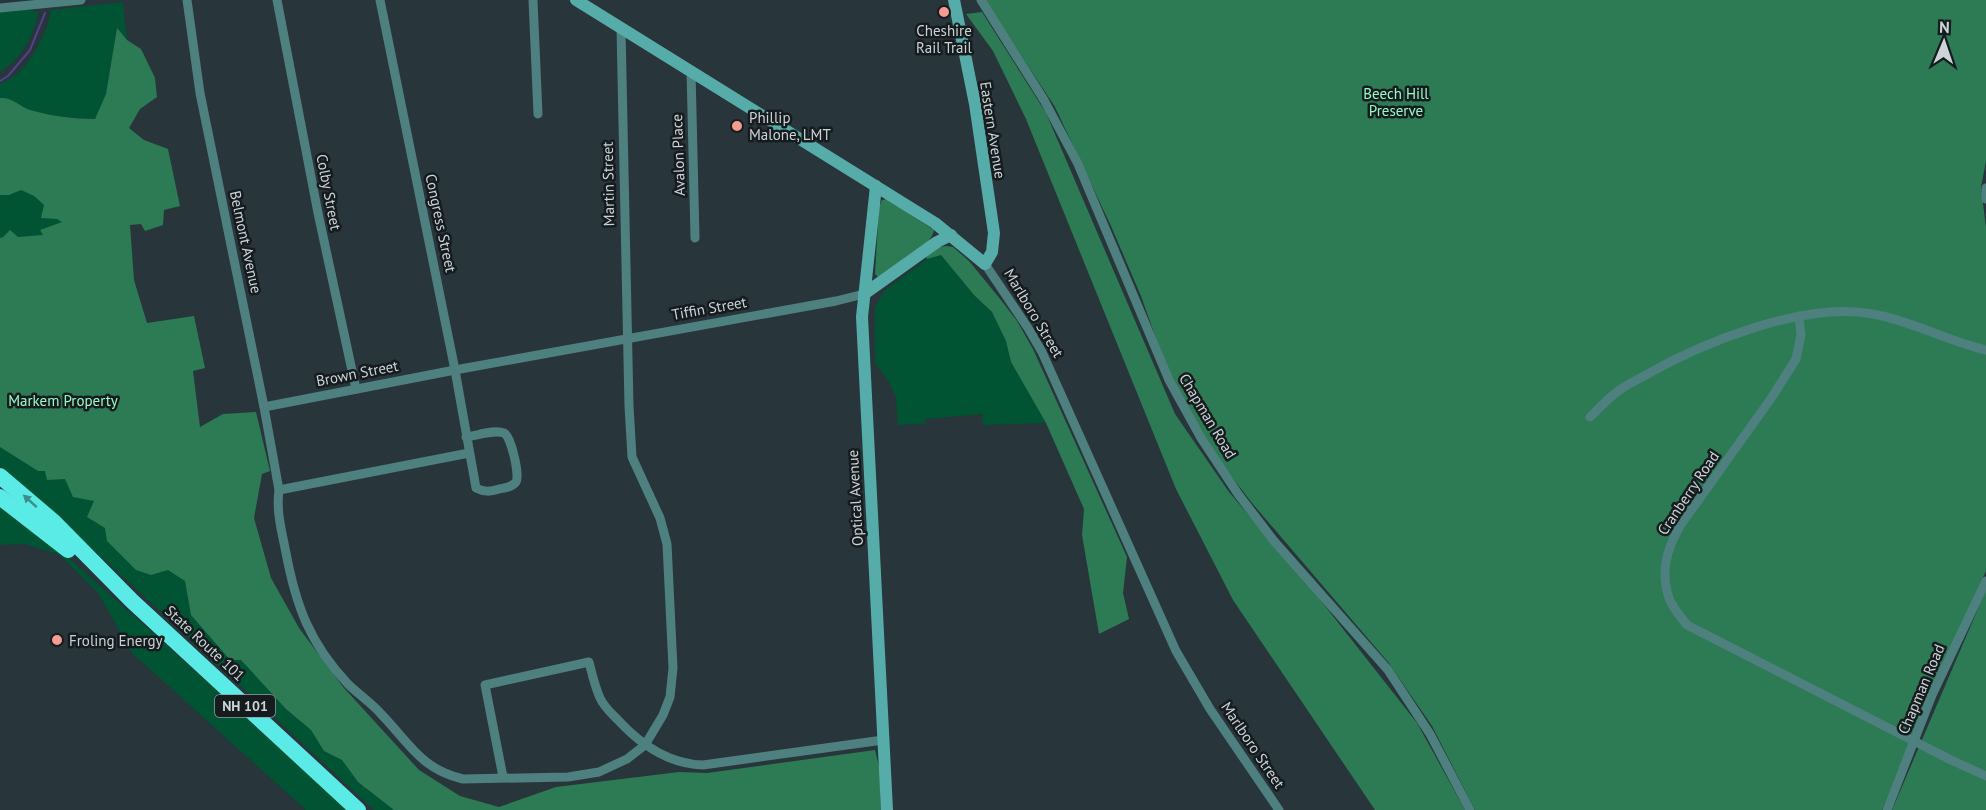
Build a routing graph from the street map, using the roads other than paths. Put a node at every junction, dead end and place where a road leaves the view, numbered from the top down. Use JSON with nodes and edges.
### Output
{"nodes":[{"id":1,"x":81,"y":0,"type":"edge"},
{"id":2,"x":187,"y":0,"type":"edge"},
{"id":3,"x":277,"y":0,"type":"edge"},
{"id":4,"x":380,"y":0,"type":"edge"},
{"id":5,"x":533,"y":0,"type":"edge"},
{"id":6,"x":576,"y":0,"type":"edge"},
{"id":7,"x":954,"y":0,"type":"edge"},
{"id":8,"x":981,"y":0,"type":"edge"},
{"id":9,"x":0,"y":8,"type":"edge"},
{"id":10,"x":621,"y":28,"type":"junction"},
{"id":11,"x":691,"y":71,"type":"junction"},
{"id":12,"x":538,"y":114,"type":"dead end"},
{"id":13,"x":876,"y":186,"type":"junction"},
{"id":14,"x":1986,"y":188,"type":"edge"},
{"id":15,"x":1986,"y":199,"type":"edge"},
{"id":16,"x":951,"y":235,"type":"junction"},
{"id":17,"x":695,"y":237,"type":"dead end"},
{"id":18,"x":985,"y":264,"type":"junction"},
{"id":19,"x":864,"y":294,"type":"junction"},
{"id":20,"x":1799,"y":316,"type":"junction"},
{"id":21,"x":627,"y":338,"type":"junction"},
{"id":22,"x":1986,"y":350,"type":"edge"},
{"id":23,"x":455,"y":369,"type":"junction"},
{"id":24,"x":356,"y":389,"type":"junction"},
{"id":25,"x":264,"y":407,"type":"junction"},
{"id":26,"x":1590,"y":417,"type":"dead end"},
{"id":27,"x":466,"y":437,"type":"junction"},
{"id":28,"x":469,"y":453,"type":"junction"},
{"id":29,"x":0,"y":476,"type":"edge"},
{"id":30,"x":279,"y":490,"type":"junction"},
{"id":31,"x":0,"y":497,"type":"edge"},
{"id":32,"x":1986,"y":581,"type":"edge"},
{"id":33,"x":132,"y":601,"type":"junction"},
{"id":34,"x":883,"y":740,"type":"junction"},
{"id":35,"x":1914,"y":742,"type":"junction"},
{"id":36,"x":645,"y":745,"type":"junction"},
{"id":37,"x":1986,"y":776,"type":"edge"},
{"id":38,"x":503,"y":777,"type":"junction"},
{"id":39,"x":358,"y":810,"type":"edge"},
{"id":40,"x":887,"y":810,"type":"edge"},
{"id":41,"x":1279,"y":810,"type":"edge"},
{"id":42,"x":1470,"y":810,"type":"edge"},
{"id":43,"x":1887,"y":810,"type":"edge"}],
"edges":[{"from":1,"to":9,"type":"street"},
{"from":2,"to":25,"type":"street","name":"Belmont Avenue"},
{"from":3,"to":24,"type":"street","name":"Colby Street"},
{"from":4,"to":23,"type":"street","name":"Congress Street"},
{"from":5,"to":12,"type":"street"},
{"from":6,"to":10,"type":"street","name":"Marlboro Street"},
{"from":7,"to":18,"type":"street","name":"Eastern Avenue"},
{"from":8,"to":42,"type":"street","name":"Chapman Road"},
{"from":10,"to":11,"type":"street","name":"Marlboro Street"},
{"from":10,"to":21,"type":"street","name":"Martin Street"},
{"from":11,"to":13,"type":"street","name":"Marlboro Street"},
{"from":11,"to":17,"type":"street","name":"Avalon Place"},
{"from":13,"to":16,"type":"street","name":"Marlboro Street"},
{"from":13,"to":19,"type":"street","name":"Optical Avenue"},
{"from":14,"to":15,"type":"street"},
{"from":16,"to":18,"type":"street","name":"Marlboro Street"},
{"from":16,"to":19,"type":"street","name":"Tiffin Street"},
{"from":18,"to":41,"type":"street","name":"Marlboro Street"},
{"from":19,"to":21,"type":"street","name":"Tiffin Street"},
{"from":19,"to":34,"type":"street","name":"Optical Avenue"},
{"from":20,"to":22,"type":"street"},
{"from":20,"to":26,"type":"street"},
{"from":20,"to":35,"type":"street","name":"Cranberry Road"},
{"from":21,"to":23,"type":"street","name":"Tiffin Street"},
{"from":21,"to":36,"type":"street","name":"Martin Street"},
{"from":23,"to":24,"type":"street","name":"Brown Street"},
{"from":23,"to":27,"type":"street","name":"Congress Street"},
{"from":24,"to":25,"type":"street","name":"Brown Street"},
{"from":25,"to":30,"type":"street","name":"Belmont Avenue"},
{"from":27,"to":28,"type":"street","name":"Congress Street"},
{"from":27,"to":28,"type":"street","name":"Congress Street"},
{"from":28,"to":30,"type":"street"},
{"from":33,"to":29,"type":"highway","name":"State Route 101","number":"NH 101","one_way":true},
{"from":30,"to":38,"type":"street","name":"Belmont Avenue"},
{"from":31,"to":33,"type":"highway","name":"State Route 101","number":"NH 101"},
{"from":32,"to":35,"type":"street","name":"Chapman Road"},
{"from":33,"to":39,"type":"highway","name":"State Route 101","number":"NH 101"},
{"from":34,"to":36,"type":"street"},
{"from":34,"to":40,"type":"street","name":"Optical Avenue"},
{"from":35,"to":37,"type":"street","name":"Cranberry Road"},
{"from":35,"to":43,"type":"street","name":"Chapman Road"},
{"from":36,"to":38,"type":"street","name":"Belmont Avenue"},
{"from":36,"to":38,"type":"street"}]}
